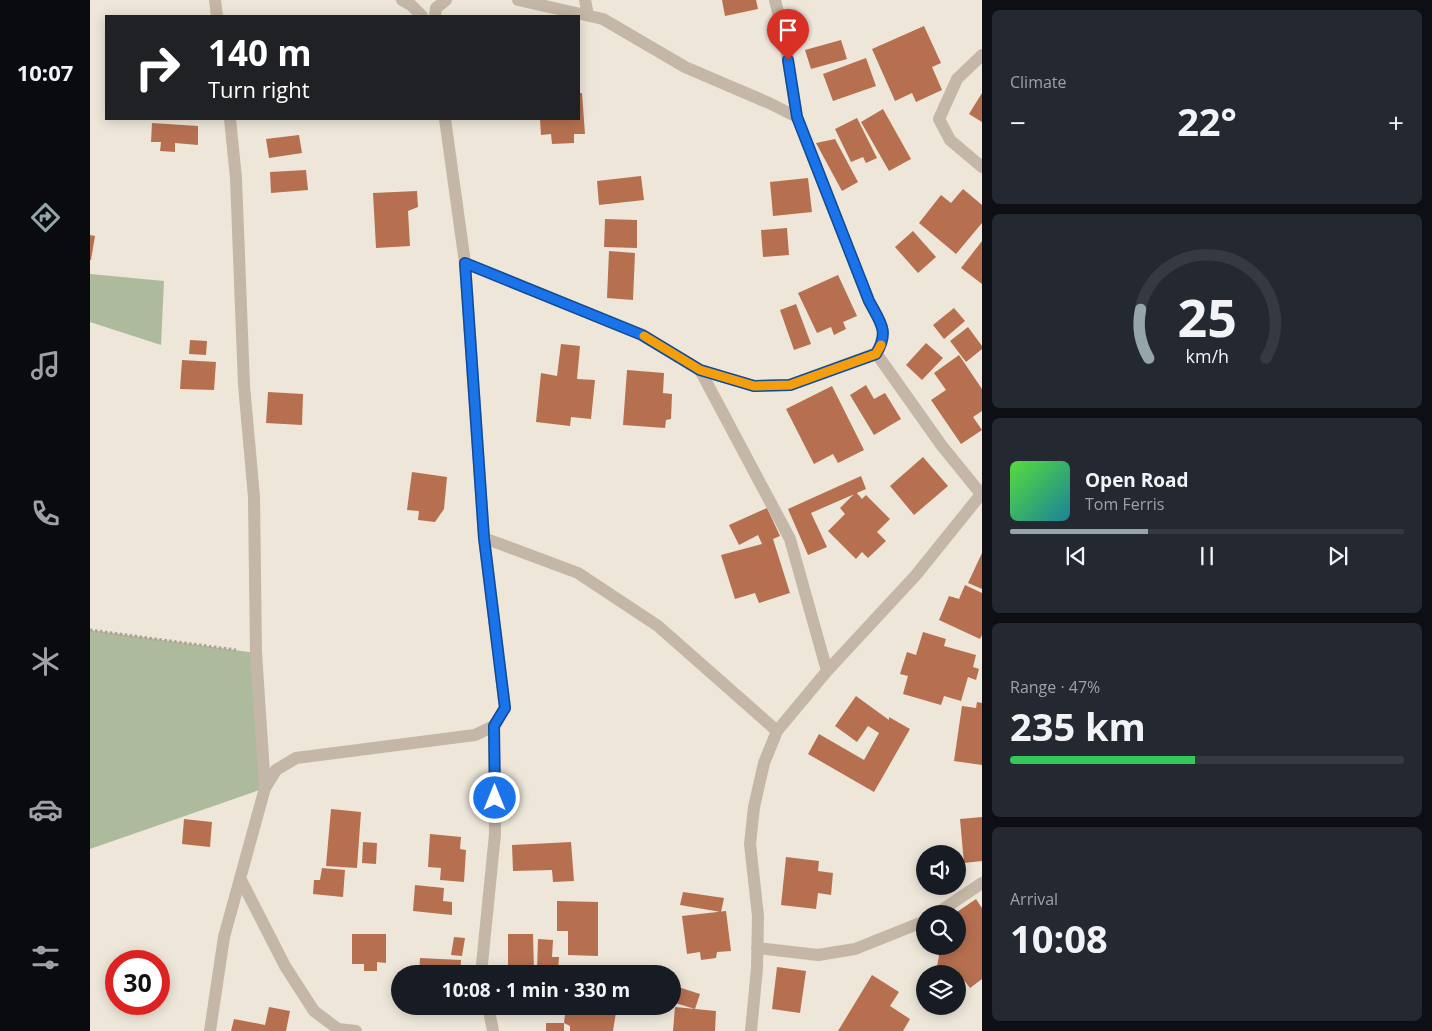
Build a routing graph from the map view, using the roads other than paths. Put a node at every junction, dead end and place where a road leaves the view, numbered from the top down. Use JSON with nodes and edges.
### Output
{"nodes":[{"id":1,"x":215,"y":0,"type":"edge"},
{"id":2,"x":402,"y":0,"type":"edge"},
{"id":3,"x":446,"y":0,"type":"edge"},
{"id":4,"x":518,"y":0,"type":"edge"},
{"id":5,"x":585,"y":0,"type":"edge"},
{"id":6,"x":775,"y":0,"type":"edge"},
{"id":7,"x":217,"y":15,"type":"edge"},
{"id":8,"x":421,"y":15,"type":"edge"},
{"id":9,"x":435,"y":15,"type":"edge"},
{"id":10,"x":588,"y":16,"type":"junction"},
{"id":11,"x":982,"y":55,"type":"edge"},
{"id":12,"x":797,"y":117,"type":"junction"},
{"id":13,"x":230,"y":120,"type":"edge"},
{"id":14,"x":445,"y":120,"type":"edge"},
{"id":15,"x":982,"y":167,"type":"edge"},
{"id":16,"x":465,"y":263,"type":"junction"},
{"id":17,"x":876,"y":354,"type":"junction"},
{"id":18,"x":700,"y":370,"type":"junction"},
{"id":19,"x":982,"y":494,"type":"edge"},
{"id":20,"x":484,"y":538,"type":"junction"},
{"id":21,"x":827,"y":671,"type":"junction"},
{"id":22,"x":494,"y":726,"type":"junction"},
{"id":23,"x":777,"y":731,"type":"junction"},
{"id":24,"x":266,"y":788,"type":"junction"},
{"id":25,"x":240,"y":878,"type":"junction"},
{"id":26,"x":982,"y":883,"type":"edge"},
{"id":27,"x":949,"y":905,"type":"edge"},
{"id":28,"x":916,"y":925,"type":"edge"},
{"id":29,"x":757,"y":948,"type":"junction"},
{"id":30,"x":482,"y":965,"type":"edge"},
{"id":31,"x":490,"y":1015,"type":"edge"},
{"id":32,"x":210,"y":1031,"type":"edge"},
{"id":33,"x":356,"y":1031,"type":"edge"},
{"id":34,"x":493,"y":1031,"type":"edge"},
{"id":35,"x":751,"y":1031,"type":"edge"}],
"edges":[{"from":1,"to":7,"type":"street"},
{"from":2,"to":8,"type":"street"},
{"from":3,"to":9,"type":"street"},
{"from":4,"to":10,"type":"street"},
{"from":5,"to":10,"type":"street"},
{"from":6,"to":12,"type":"street"},
{"from":10,"to":12,"type":"street"},
{"from":11,"to":15,"type":"street"},
{"from":12,"to":17,"type":"street"},
{"from":13,"to":24,"type":"street"},
{"from":14,"to":16,"type":"street"},
{"from":16,"to":18,"type":"street"},
{"from":16,"to":20,"type":"street"},
{"from":17,"to":18,"type":"street"},
{"from":17,"to":19,"type":"street"},
{"from":18,"to":21,"type":"street"},
{"from":19,"to":21,"type":"street"},
{"from":20,"to":22,"type":"street"},
{"from":20,"to":23,"type":"street"},
{"from":21,"to":23,"type":"street"},
{"from":22,"to":24,"type":"street"},
{"from":22,"to":30,"type":"street"},
{"from":23,"to":29,"type":"street"},
{"from":24,"to":25,"type":"street"},
{"from":25,"to":32,"type":"street"},
{"from":25,"to":33,"type":"street"},
{"from":26,"to":27,"type":"street"},
{"from":28,"to":29,"type":"street"},
{"from":29,"to":35,"type":"street"},
{"from":31,"to":34,"type":"street"}]}
